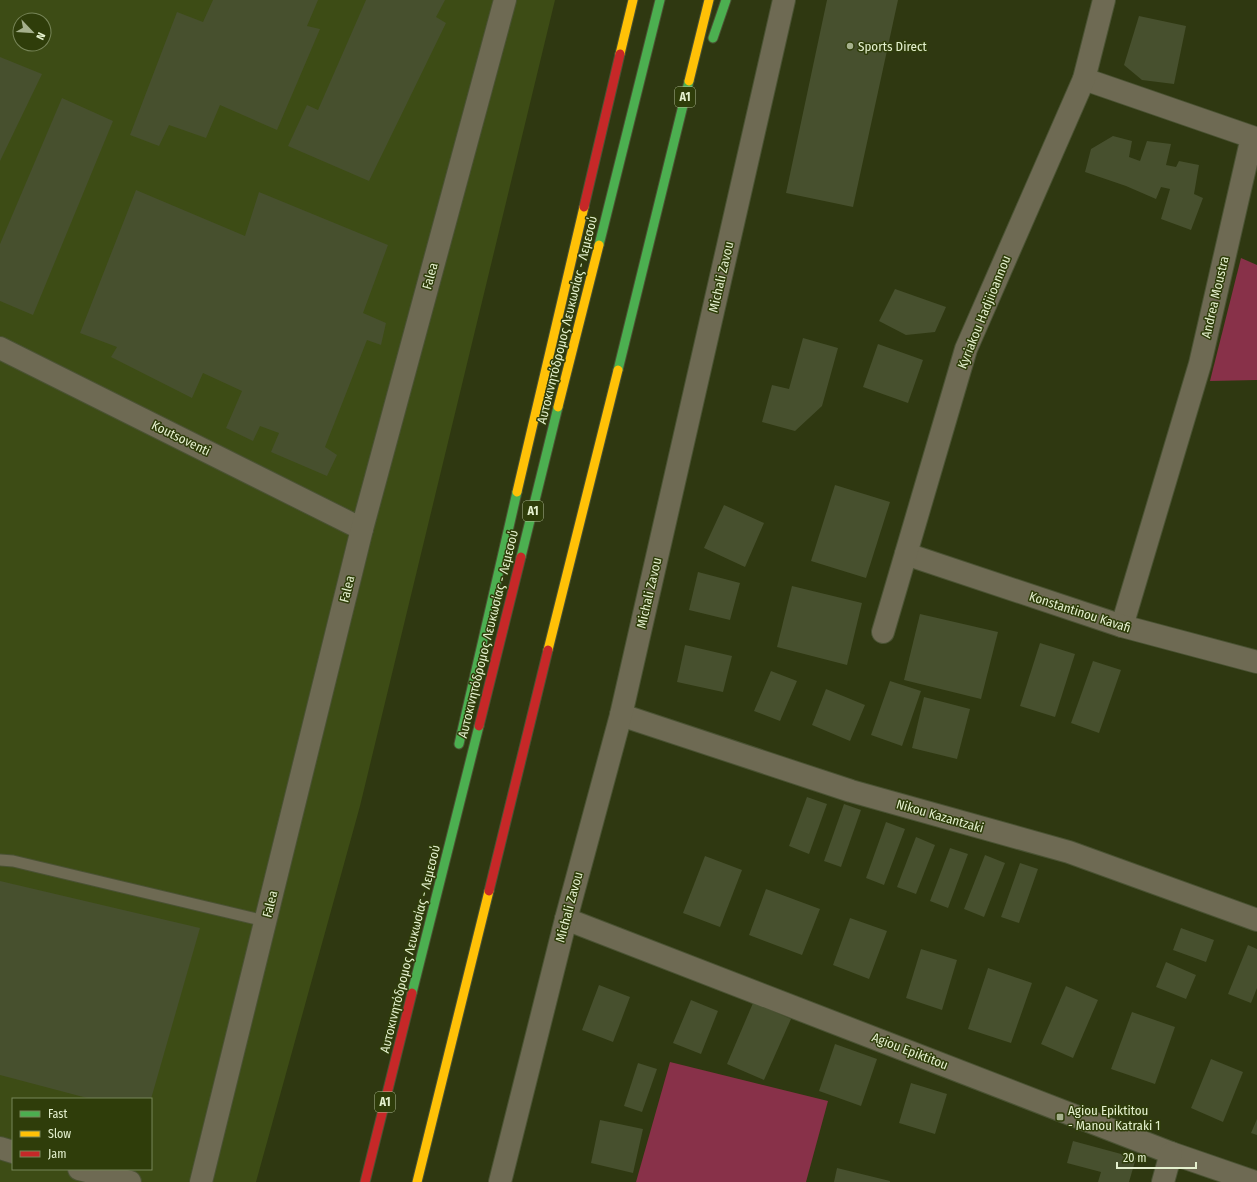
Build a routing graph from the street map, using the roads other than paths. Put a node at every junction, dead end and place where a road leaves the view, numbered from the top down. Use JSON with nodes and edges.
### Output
{"nodes":[{"id":1,"x":505,"y":0,"type":"edge"},
{"id":2,"x":632,"y":0,"type":"edge"},
{"id":3,"x":660,"y":0,"type":"edge"},
{"id":4,"x":709,"y":0,"type":"edge"},
{"id":5,"x":726,"y":0,"type":"edge"},
{"id":6,"x":784,"y":0,"type":"edge"},
{"id":7,"x":1104,"y":0,"type":"edge"},
{"id":8,"x":711,"y":45,"type":"dead end"},
{"id":9,"x":1084,"y":79,"type":"junction"},
{"id":10,"x":696,"y":89,"type":"dead end"},
{"id":11,"x":662,"y":193,"type":"junction"},
{"id":12,"x":0,"y":348,"type":"edge"},
{"id":13,"x":362,"y":528,"type":"junction"},
{"id":14,"x":906,"y":554,"type":"junction"},
{"id":15,"x":1122,"y":626,"type":"junction"},
{"id":16,"x":883,"y":632,"type":"dead end"},
{"id":17,"x":1257,"y":662,"type":"edge"},
{"id":18,"x":621,"y":715,"type":"junction"},
{"id":19,"x":458,"y":751,"type":"dead end"},
{"id":20,"x":0,"y":860,"type":"edge"},
{"id":21,"x":430,"y":882,"type":"dead end"},
{"id":22,"x":566,"y":919,"type":"junction"},
{"id":23,"x":1257,"y":920,"type":"edge"},
{"id":24,"x":266,"y":921,"type":"junction"},
{"id":25,"x":405,"y":1022,"type":"junction"},
{"id":26,"x":0,"y":1148,"type":"edge"},
{"id":27,"x":12,"y":1152,"type":"edge"},
{"id":28,"x":1172,"y":1153,"type":"junction"},
{"id":29,"x":84,"y":1170,"type":"edge"},
{"id":30,"x":130,"y":1182,"type":"edge"},
{"id":31,"x":201,"y":1182,"type":"edge"},
{"id":32,"x":365,"y":1182,"type":"edge"},
{"id":33,"x":417,"y":1182,"type":"edge"},
{"id":34,"x":500,"y":1182,"type":"edge"},
{"id":35,"x":1163,"y":1182,"type":"edge"},
{"id":36,"x":1255,"y":1182,"type":"edge"}],
"edges":[{"from":1,"to":13,"type":"street","name":"Falea"},
{"from":2,"to":19,"type":"highway"},
{"from":3,"to":25,"type":"highway","name":"Αυτοκινητόδρομος Λευκωσίας - Λεμεσού","number":"A1"},
{"from":4,"to":11,"type":"highway","number":"A1"},
{"from":5,"to":8,"type":"highway"},
{"from":6,"to":18,"type":"street","name":"Michali Zavou"},
{"from":7,"to":9,"type":"street","name":"Kyriakou Hadjiioannou"},
{"from":9,"to":14,"type":"street","name":"Kyriakou Hadjiioannou"},
{"from":9,"to":15,"type":"street","name":"Andrea Moustra"},
{"from":10,"to":11,"type":"highway"},
{"from":11,"to":33,"type":"highway","number":"A1"},
{"from":12,"to":13,"type":"street","name":"Koutsoventi"},
{"from":13,"to":24,"type":"street","name":"Falea"},
{"from":14,"to":15,"type":"street","name":"Konstantinou Kavafi"},
{"from":14,"to":16,"type":"street","name":"Kyriakou Hadjiioannou"},
{"from":15,"to":17,"type":"street","name":"Konstantinou Kavafi"},
{"from":18,"to":22,"type":"street","name":"Michali Zavou"},
{"from":18,"to":23,"type":"street","name":"Nikou Kazantzaki"},
{"from":20,"to":24,"type":"lane"},
{"from":21,"to":25,"type":"highway"},
{"from":22,"to":28,"type":"street","name":"Agiou Epiktitou"},
{"from":22,"to":34,"type":"street","name":"Michali Zavou"},
{"from":24,"to":31,"type":"street","name":"Falea"},
{"from":25,"to":32,"type":"highway","name":"Αυτοκινητόδρομος Λευκωσίας - Λεμεσού","number":"A1"},
{"from":26,"to":27,"type":"street"},
{"from":28,"to":35,"type":"street"},
{"from":28,"to":36,"type":"street","name":"Agiou Epiktitou"},
{"from":29,"to":30,"type":"street"}]}
